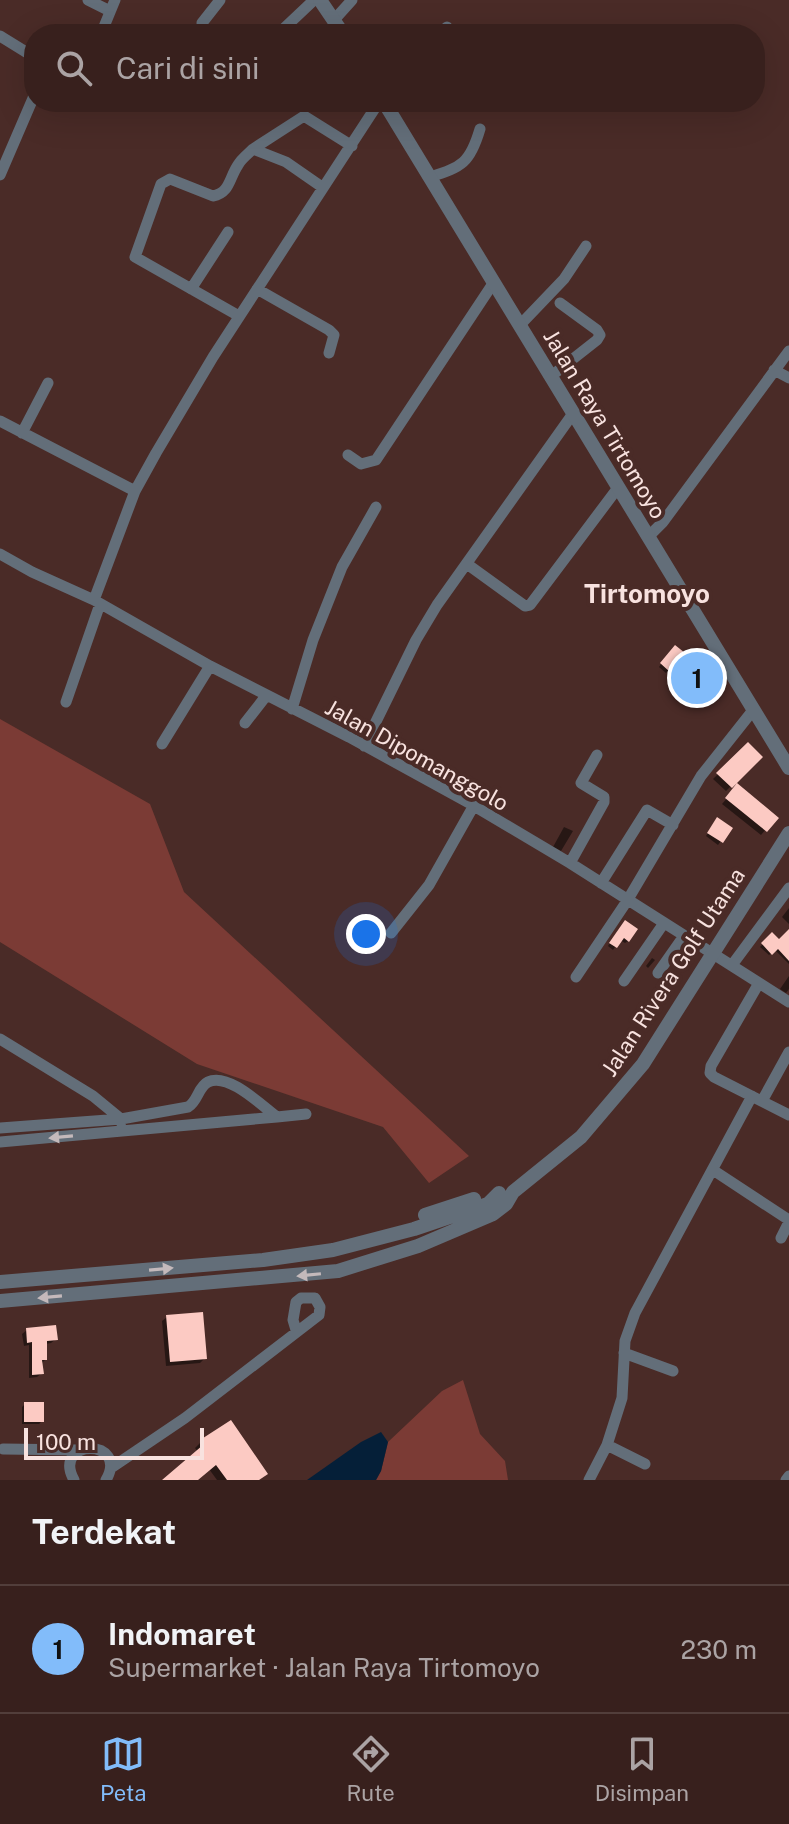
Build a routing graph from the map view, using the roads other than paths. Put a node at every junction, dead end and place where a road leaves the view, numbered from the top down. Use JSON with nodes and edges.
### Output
{"nodes":[{"id":1,"x":88,"y":0,"type":"edge"},
{"id":2,"x":220,"y":0,"type":"edge"},
{"id":3,"x":314,"y":0,"type":"edge"},
{"id":4,"x":320,"y":0,"type":"edge"},
{"id":5,"x":352,"y":0,"type":"edge"},
{"id":6,"x":112,"y":6,"type":"edge"},
{"id":7,"x":334,"y":20,"type":"junction"},
{"id":8,"x":202,"y":23,"type":"dead end"},
{"id":9,"x":289,"y":24,"type":"edge"},
{"id":10,"x":337,"y":24,"type":"edge"},
{"id":11,"x":0,"y":36,"type":"edge"},
{"id":12,"x":24,"y":51,"type":"edge"},
{"id":13,"x":27,"y":112,"type":"edge"},
{"id":14,"x":374,"y":112,"type":"edge"},
{"id":15,"x":388,"y":112,"type":"edge"},
{"id":16,"x":480,"y":129,"type":"dead end"},
{"id":17,"x":352,"y":146,"type":"junction"},
{"id":18,"x":253,"y":149,"type":"junction"},
{"id":19,"x":0,"y":175,"type":"edge"},
{"id":20,"x":430,"y":177,"type":"junction"},
{"id":21,"x":322,"y":187,"type":"junction"},
{"id":22,"x":228,"y":232,"type":"dead end"},
{"id":23,"x":586,"y":246,"type":"dead end"},
{"id":24,"x":494,"y":282,"type":"junction"},
{"id":25,"x":191,"y":289,"type":"junction"},
{"id":26,"x":257,"y":289,"type":"junction"},
{"id":27,"x":560,"y":303,"type":"dead end"},
{"id":28,"x":239,"y":316,"type":"junction"},
{"id":29,"x":520,"y":325,"type":"junction"},
{"id":30,"x":789,"y":351,"type":"edge"},
{"id":31,"x":329,"y":353,"type":"dead end"},
{"id":32,"x":774,"y":370,"type":"junction"},
{"id":33,"x":550,"y":377,"type":"junction"},
{"id":34,"x":789,"y":378,"type":"edge"},
{"id":35,"x":48,"y":383,"type":"dead end"},
{"id":36,"x":572,"y":415,"type":"junction"},
{"id":37,"x":0,"y":421,"type":"edge"},
{"id":38,"x":22,"y":433,"type":"junction"},
{"id":39,"x":348,"y":455,"type":"dead end"},
{"id":40,"x":617,"y":489,"type":"junction"},
{"id":41,"x":135,"y":491,"type":"junction"},
{"id":42,"x":376,"y":507,"type":"dead end"},
{"id":43,"x":648,"y":537,"type":"junction"},
{"id":44,"x":0,"y":554,"type":"edge"},
{"id":45,"x":467,"y":564,"type":"junction"},
{"id":46,"x":97,"y":602,"type":"junction"},
{"id":47,"x":210,"y":666,"type":"junction"},
{"id":48,"x":266,"y":696,"type":"junction"},
{"id":49,"x":66,"y":702,"type":"dead end"},
{"id":50,"x":292,"y":709,"type":"junction"},
{"id":51,"x":754,"y":709,"type":"junction"},
{"id":52,"x":245,"y":723,"type":"dead end"},
{"id":53,"x":162,"y":744,"type":"dead end"},
{"id":54,"x":364,"y":746,"type":"junction"},
{"id":55,"x":597,"y":755,"type":"dead end"},
{"id":56,"x":787,"y":761,"type":"edge"},
{"id":57,"x":473,"y":807,"type":"junction"},
{"id":58,"x":673,"y":825,"type":"junction"},
{"id":59,"x":789,"y":833,"type":"edge"},
{"id":60,"x":570,"y":863,"type":"junction"},
{"id":61,"x":601,"y":883,"type":"junction"},
{"id":62,"x":789,"y":888,"type":"edge"},
{"id":63,"x":627,"y":901,"type":"junction"},
{"id":64,"x":664,"y":923,"type":"junction"},
{"id":65,"x":391,"y":933,"type":"dead end"},
{"id":66,"x":684,"y":936,"type":"junction"},
{"id":67,"x":714,"y":955,"type":"junction"},
{"id":68,"x":732,"y":965,"type":"junction"},
{"id":69,"x":658,"y":973,"type":"dead end"},
{"id":70,"x":576,"y":977,"type":"dead end"},
{"id":71,"x":624,"y":981,"type":"dead end"},
{"id":72,"x":759,"y":983,"type":"junction"},
{"id":73,"x":789,"y":1002,"type":"edge"},
{"id":74,"x":0,"y":1039,"type":"edge"},
{"id":75,"x":789,"y":1052,"type":"edge"},
{"id":76,"x":757,"y":1098,"type":"junction"},
{"id":77,"x":306,"y":1114,"type":"dead end"},
{"id":78,"x":789,"y":1115,"type":"edge"},
{"id":79,"x":277,"y":1117,"type":"junction"},
{"id":80,"x":121,"y":1125,"type":"junction"},
{"id":81,"x":0,"y":1128,"type":"edge"},
{"id":82,"x":0,"y":1142,"type":"edge"},
{"id":83,"x":713,"y":1170,"type":"junction"},
{"id":84,"x":514,"y":1190,"type":"junction"},
{"id":85,"x":789,"y":1221,"type":"edge"},
{"id":86,"x":781,"y":1238,"type":"dead end"},
{"id":87,"x":333,"y":1250,"type":"junction"},
{"id":88,"x":338,"y":1271,"type":"junction"},
{"id":89,"x":0,"y":1282,"type":"edge"},
{"id":90,"x":0,"y":1301,"type":"edge"},
{"id":91,"x":296,"y":1330,"type":"dead end"},
{"id":92,"x":624,"y":1353,"type":"junction"},
{"id":93,"x":673,"y":1371,"type":"dead end"},
{"id":94,"x":607,"y":1445,"type":"junction"},
{"id":95,"x":3,"y":1449,"type":"dead end"},
{"id":96,"x":79,"y":1450,"type":"junction"},
{"id":97,"x":645,"y":1464,"type":"dead end"},
{"id":98,"x":109,"y":1474,"type":"edge"},
{"id":99,"x":74,"y":1480,"type":"edge"},
{"id":100,"x":589,"y":1480,"type":"edge"}],
"edges":[{"from":1,"to":6,"type":"street"},
{"from":2,"to":8,"type":"street"},
{"from":3,"to":9,"type":"street"},
{"from":4,"to":7,"type":"street"},
{"from":5,"to":7,"type":"street"},
{"from":7,"to":10,"type":"street"},
{"from":11,"to":12,"type":"street"},
{"from":13,"to":19,"type":"street"},
{"from":14,"to":17,"type":"street"},
{"from":15,"to":20,"type":"street","name":"Jalan Raya Tirtomoyo"},
{"from":16,"to":20,"type":"street"},
{"from":17,"to":18,"type":"street"},
{"from":17,"to":21,"type":"street"},
{"from":18,"to":21,"type":"street"},
{"from":18,"to":25,"type":"street"},
{"from":20,"to":24,"type":"street","name":"Jalan Raya Tirtomoyo"},
{"from":21,"to":26,"type":"street"},
{"from":22,"to":25,"type":"street"},
{"from":23,"to":29,"type":"street"},
{"from":24,"to":29,"type":"street","name":"Jalan Raya Tirtomoyo"},
{"from":24,"to":39,"type":"street"},
{"from":25,"to":28,"type":"street"},
{"from":26,"to":28,"type":"street"},
{"from":26,"to":31,"type":"street"},
{"from":27,"to":33,"type":"street"},
{"from":28,"to":41,"type":"street"},
{"from":29,"to":33,"type":"street","name":"Jalan Raya Tirtomoyo"},
{"from":30,"to":32,"type":"street"},
{"from":32,"to":34,"type":"street"},
{"from":32,"to":43,"type":"street"},
{"from":33,"to":36,"type":"street","name":"Jalan Raya Tirtomoyo"},
{"from":35,"to":38,"type":"street"},
{"from":36,"to":40,"type":"street","name":"Jalan Raya Tirtomoyo"},
{"from":36,"to":45,"type":"street"},
{"from":37,"to":38,"type":"street"},
{"from":38,"to":41,"type":"street"},
{"from":40,"to":43,"type":"street","name":"Jalan Raya Tirtomoyo"},
{"from":40,"to":45,"type":"street"},
{"from":41,"to":46,"type":"street"},
{"from":42,"to":50,"type":"street"},
{"from":43,"to":51,"type":"street","name":"Jalan Raya Tirtomoyo"},
{"from":44,"to":46,"type":"street","name":"Jalan Dipomanggolo"},
{"from":45,"to":54,"type":"street"},
{"from":46,"to":47,"type":"street","name":"Jalan Dipomanggolo"},
{"from":46,"to":49,"type":"street"},
{"from":47,"to":48,"type":"street","name":"Jalan Dipomanggolo"},
{"from":47,"to":53,"type":"street"},
{"from":48,"to":50,"type":"street","name":"Jalan Dipomanggolo"},
{"from":48,"to":52,"type":"street"},
{"from":50,"to":54,"type":"street","name":"Jalan Dipomanggolo"},
{"from":51,"to":56,"type":"street","name":"Jalan Raya Tirtomoyo"},
{"from":51,"to":58,"type":"street"},
{"from":54,"to":57,"type":"street","name":"Jalan Dipomanggolo"},
{"from":55,"to":60,"type":"street"},
{"from":57,"to":60,"type":"street","name":"Jalan Dipomanggolo"},
{"from":57,"to":65,"type":"street"},
{"from":58,"to":61,"type":"street"},
{"from":58,"to":63,"type":"street"},
{"from":59,"to":67,"type":"street","name":"Jalan Rivera Golf Utama"},
{"from":60,"to":61,"type":"street","name":"Jalan Dipomanggolo"},
{"from":61,"to":63,"type":"street","name":"Jalan Dipomanggolo"},
{"from":62,"to":68,"type":"street"},
{"from":63,"to":64,"type":"street","name":"Jalan Dipomanggolo"},
{"from":63,"to":70,"type":"street"},
{"from":64,"to":66,"type":"street","name":"Jalan Dipomanggolo"},
{"from":64,"to":71,"type":"street"},
{"from":66,"to":67,"type":"street","name":"Jalan Dipomanggolo"},
{"from":66,"to":69,"type":"street"},
{"from":67,"to":68,"type":"street","name":"Jalan Dipomanggolo"},
{"from":67,"to":84,"type":"street","name":"Jalan Rivera Golf Utama"},
{"from":68,"to":72,"type":"street","name":"Jalan Dipomanggolo"},
{"from":72,"to":73,"type":"street","name":"Jalan Dipomanggolo"},
{"from":72,"to":76,"type":"street"},
{"from":74,"to":80,"type":"street"},
{"from":75,"to":76,"type":"street"},
{"from":76,"to":78,"type":"street"},
{"from":76,"to":83,"type":"street"},
{"from":77,"to":79,"type":"street"},
{"from":79,"to":80,"type":"street"},
{"from":79,"to":80,"type":"street"},
{"from":80,"to":81,"type":"street"},
{"from":80,"to":82,"type":"street","one_way":true},
{"from":83,"to":85,"type":"street"},
{"from":83,"to":92,"type":"street"},
{"from":84,"to":87,"type":"street","name":"Jalan Rivera Golf Utama"},
{"from":84,"to":88,"type":"street","name":"Jalan Rivera Golf Utama"},
{"from":85,"to":86,"type":"street"},
{"from":87,"to":88,"type":"street"},
{"from":89,"to":87,"type":"street","name":"Jalan Rivera Golf Utama","one_way":true},
{"from":88,"to":90,"type":"street","name":"Jalan Rivera Golf Utama","one_way":true},
{"from":91,"to":98,"type":"street"},
{"from":92,"to":93,"type":"street"},
{"from":92,"to":94,"type":"street"},
{"from":94,"to":97,"type":"street"},
{"from":94,"to":100,"type":"street"},
{"from":95,"to":96,"type":"street"},
{"from":96,"to":98,"type":"street"},
{"from":96,"to":99,"type":"street"}]}
